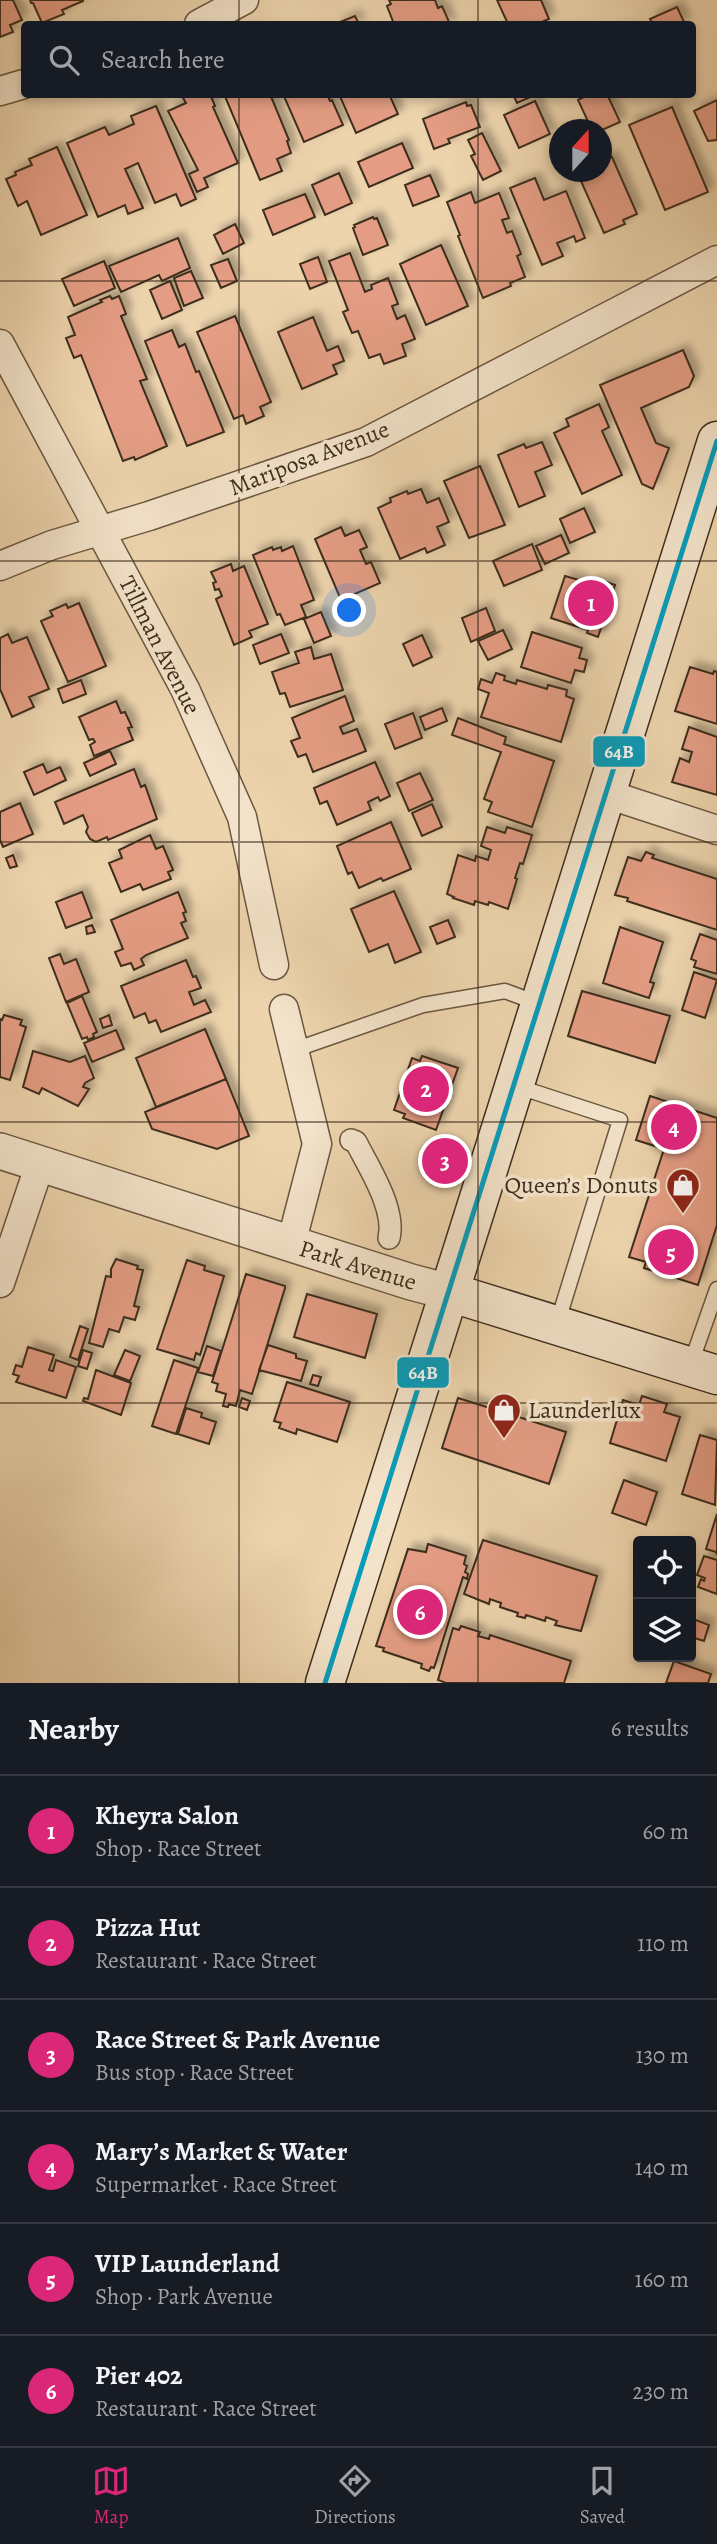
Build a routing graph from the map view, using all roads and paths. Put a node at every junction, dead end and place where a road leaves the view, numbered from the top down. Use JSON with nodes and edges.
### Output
{"nodes":[{"id":1,"x":244,"y":0,"type":"edge"},
{"id":2,"x":206,"y":21,"type":"edge"},
{"id":3,"x":21,"y":85,"type":"edge"},
{"id":4,"x":0,"y":91,"type":"edge"},
{"id":5,"x":717,"y":260,"type":"edge"},
{"id":6,"x":0,"y":344,"type":"edge"},
{"id":7,"x":717,"y":441,"type":"edge"},
{"id":8,"x":100,"y":531,"type":"junction"},
{"id":9,"x":0,"y":566,"type":"edge"},
{"id":10,"x":604,"y":793,"type":"junction"},
{"id":11,"x":717,"y":830,"type":"edge"},
{"id":12,"x":274,"y":965,"type":"dead end"},
{"id":13,"x":540,"y":1003,"type":"junction"},
{"id":14,"x":284,"y":1009,"type":"dead end"},
{"id":15,"x":294,"y":1050,"type":"junction"},
{"id":16,"x":515,"y":1086,"type":"junction"},
{"id":17,"x":351,"y":1140,"type":"dead end"},
{"id":18,"x":0,"y":1151,"type":"edge"},
{"id":19,"x":40,"y":1164,"type":"junction"},
{"id":20,"x":389,"y":1238,"type":"dead end"},
{"id":21,"x":291,"y":1244,"type":"junction"},
{"id":22,"x":0,"y":1283,"type":"edge"},
{"id":23,"x":717,"y":1289,"type":"edge"},
{"id":24,"x":449,"y":1292,"type":"junction"},
{"id":25,"x":557,"y":1325,"type":"junction"},
{"id":26,"x":703,"y":1371,"type":"edge"},
{"id":27,"x":326,"y":1683,"type":"edge"}],
"edges":[{"from":1,"to":2,"type":"street"},
{"from":3,"to":4,"type":"street"},
{"from":5,"to":8,"type":"street","name":"Mariposa Avenue"},
{"from":6,"to":8,"type":"street","name":"Tillman Avenue"},
{"from":7,"to":10,"type":"main road"},
{"from":8,"to":9,"type":"street","name":"Mariposa Avenue"},
{"from":8,"to":12,"type":"street","name":"Tillman Avenue"},
{"from":10,"to":11,"type":"street"},
{"from":10,"to":13,"type":"main road"},
{"from":13,"to":15,"type":"lane"},
{"from":13,"to":16,"type":"main road"},
{"from":14,"to":15,"type":"street"},
{"from":15,"to":21,"type":"street"},
{"from":16,"to":24,"type":"main road"},
{"from":16,"to":25,"type":"lane"},
{"from":17,"to":20,"type":"street"},
{"from":18,"to":19,"type":"street","name":"Park Avenue"},
{"from":19,"to":21,"type":"street","name":"Park Avenue"},
{"from":19,"to":22,"type":"street"},
{"from":21,"to":24,"type":"street","name":"Park Avenue"},
{"from":23,"to":26,"type":"lane"},
{"from":24,"to":25,"type":"main road","name":"Park Avenue"},
{"from":24,"to":27,"type":"main road"},
{"from":25,"to":26,"type":"main road","name":"Park Avenue"}]}
